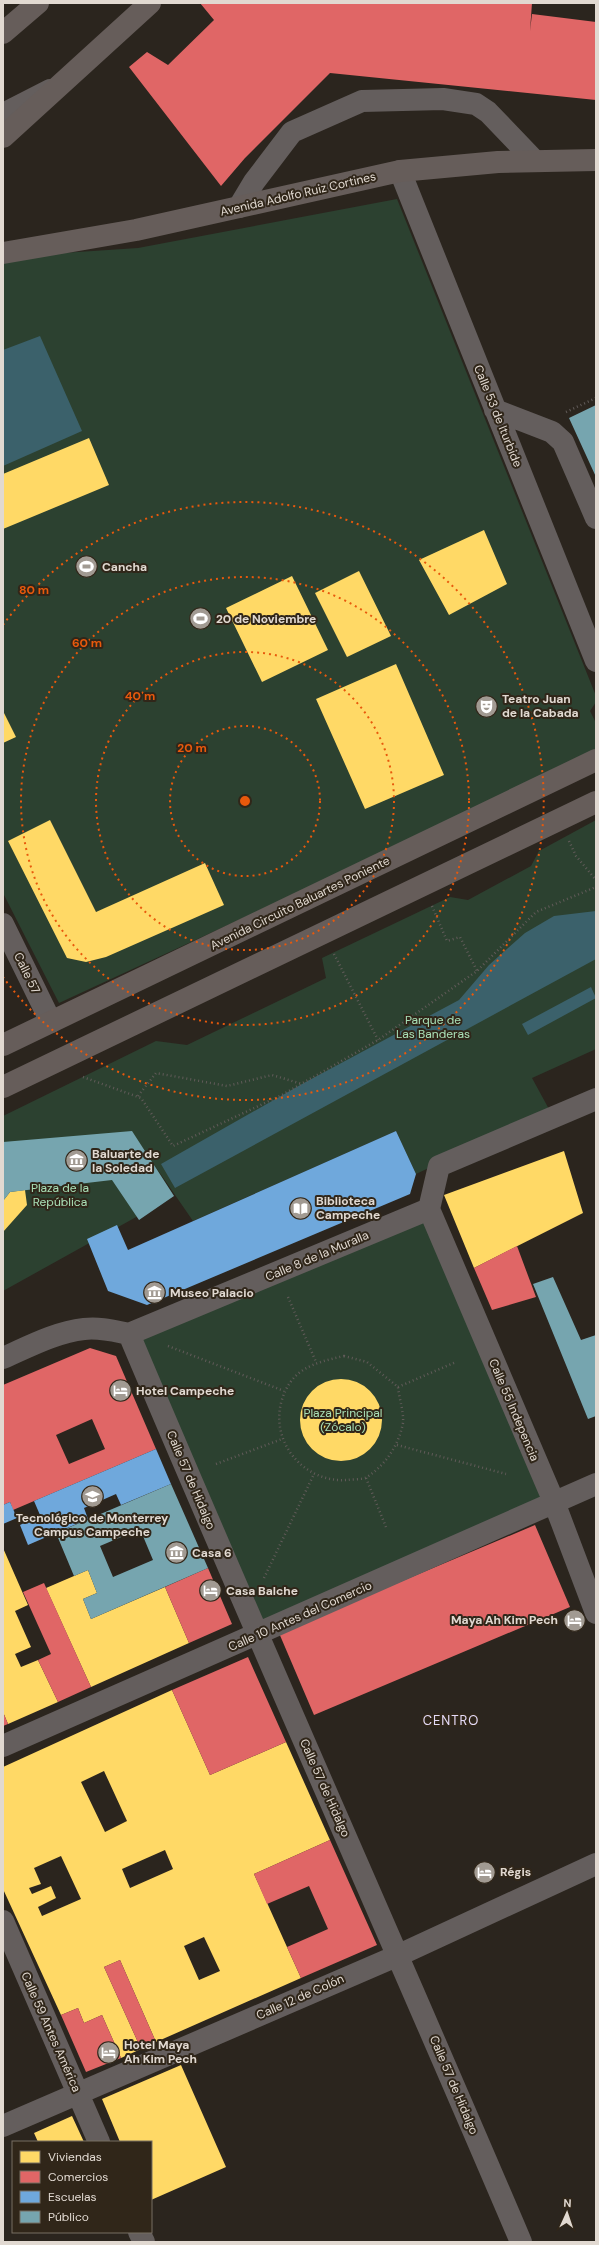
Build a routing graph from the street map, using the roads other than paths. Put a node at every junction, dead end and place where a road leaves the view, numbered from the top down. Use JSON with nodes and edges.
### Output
{"nodes":[{"id":1,"x":38,"y":3,"type":"edge"},
{"id":2,"x":150,"y":3,"type":"edge"},
{"id":3,"x":3,"y":33,"type":"edge"},
{"id":4,"x":62,"y":83,"type":"junction"},
{"id":5,"x":3,"y":114,"type":"edge"},
{"id":6,"x":3,"y":137,"type":"edge"},
{"id":7,"x":534,"y":160,"type":"junction"},
{"id":8,"x":596,"y":160,"type":"edge"},
{"id":9,"x":400,"y":171,"type":"junction"},
{"id":10,"x":239,"y":207,"type":"junction"},
{"id":11,"x":3,"y":253,"type":"edge"},
{"id":12,"x":496,"y":410,"type":"junction"},
{"id":13,"x":596,"y":518,"type":"edge"},
{"id":14,"x":596,"y":661,"type":"edge"},
{"id":15,"x":596,"y":760,"type":"edge"},
{"id":16,"x":596,"y":802,"type":"edge"},
{"id":17,"x":3,"y":924,"type":"edge"},
{"id":18,"x":51,"y":1022,"type":"junction"},
{"id":19,"x":3,"y":1045,"type":"edge"},
{"id":20,"x":3,"y":1087,"type":"edge"},
{"id":21,"x":596,"y":1099,"type":"edge"},
{"id":22,"x":429,"y":1209,"type":"junction"},
{"id":23,"x":130,"y":1334,"type":"junction"},
{"id":24,"x":3,"y":1358,"type":"edge"},
{"id":25,"x":596,"y":1484,"type":"edge"},
{"id":26,"x":554,"y":1502,"type":"junction"},
{"id":27,"x":596,"y":1613,"type":"edge"},
{"id":28,"x":257,"y":1635,"type":"junction"},
{"id":29,"x":3,"y":1746,"type":"edge"},
{"id":30,"x":596,"y":1864,"type":"edge"},
{"id":31,"x":3,"y":1921,"type":"edge"},
{"id":32,"x":398,"y":1954,"type":"junction"},
{"id":33,"x":78,"y":2094,"type":"junction"},
{"id":34,"x":3,"y":2126,"type":"edge"},
{"id":35,"x":99,"y":2141,"type":"edge"},
{"id":36,"x":140,"y":2233,"type":"edge"},
{"id":37,"x":144,"y":2242,"type":"edge"},
{"id":38,"x":520,"y":2242,"type":"edge"}],
"edges":[{"from":1,"to":3,"type":"main road"},
{"from":2,"to":4,"type":"main road"},
{"from":4,"to":5,"type":"street"},
{"from":4,"to":6,"type":"main road"},
{"from":7,"to":8,"type":"main road","name":"Avenida Adolfo Ruiz Cortines"},
{"from":7,"to":9,"type":"main road","name":"Avenida Adolfo Ruiz Cortines"},
{"from":7,"to":10,"type":"street"},
{"from":9,"to":10,"type":"main road","name":"Avenida Adolfo Ruiz Cortines"},
{"from":9,"to":12,"type":"street","name":"Calle 53 de Iturbide"},
{"from":10,"to":11,"type":"main road","name":"Avenida Adolfo Ruiz Cortines"},
{"from":12,"to":13,"type":"street"},
{"from":12,"to":14,"type":"street","name":"Calle 53 de Iturbide"},
{"from":15,"to":18,"type":"main road","name":"Avenida Circuito Baluartes Poniente"},
{"from":16,"to":20,"type":"main road"},
{"from":17,"to":18,"type":"street","name":"Calle 57"},
{"from":18,"to":19,"type":"main road","name":"Avenida Circuito Baluartes Poniente"},
{"from":21,"to":22,"type":"street"},
{"from":22,"to":23,"type":"street","name":"Calle 8 de la Muralla"},
{"from":22,"to":26,"type":"street","name":"Calle 55 Indepencia"},
{"from":23,"to":24,"type":"street"},
{"from":23,"to":28,"type":"street","name":"Calle 57 de Hidalgo"},
{"from":25,"to":26,"type":"street","name":"Calle 10 Antes del Comercio"},
{"from":26,"to":27,"type":"street","name":"Calle 55 Indepencia"},
{"from":26,"to":28,"type":"street","name":"Calle 10 Antes del Comercio"},
{"from":28,"to":29,"type":"street","name":"Calle 10 Antes del Comercio"},
{"from":28,"to":32,"type":"street","name":"Calle 57 de Hidalgo"},
{"from":30,"to":32,"type":"street","name":"Calle 12 de Colón"},
{"from":31,"to":33,"type":"street","name":"Calle 59 Antes América"},
{"from":32,"to":33,"type":"street","name":"Calle 12 de Colón"},
{"from":32,"to":38,"type":"street","name":"Calle 57 de Hidalgo"},
{"from":33,"to":34,"type":"street","name":"Calle 12 de Colón"},
{"from":33,"to":35,"type":"street","name":"Calle 59 Antes América"},
{"from":36,"to":37,"type":"street"}]}
